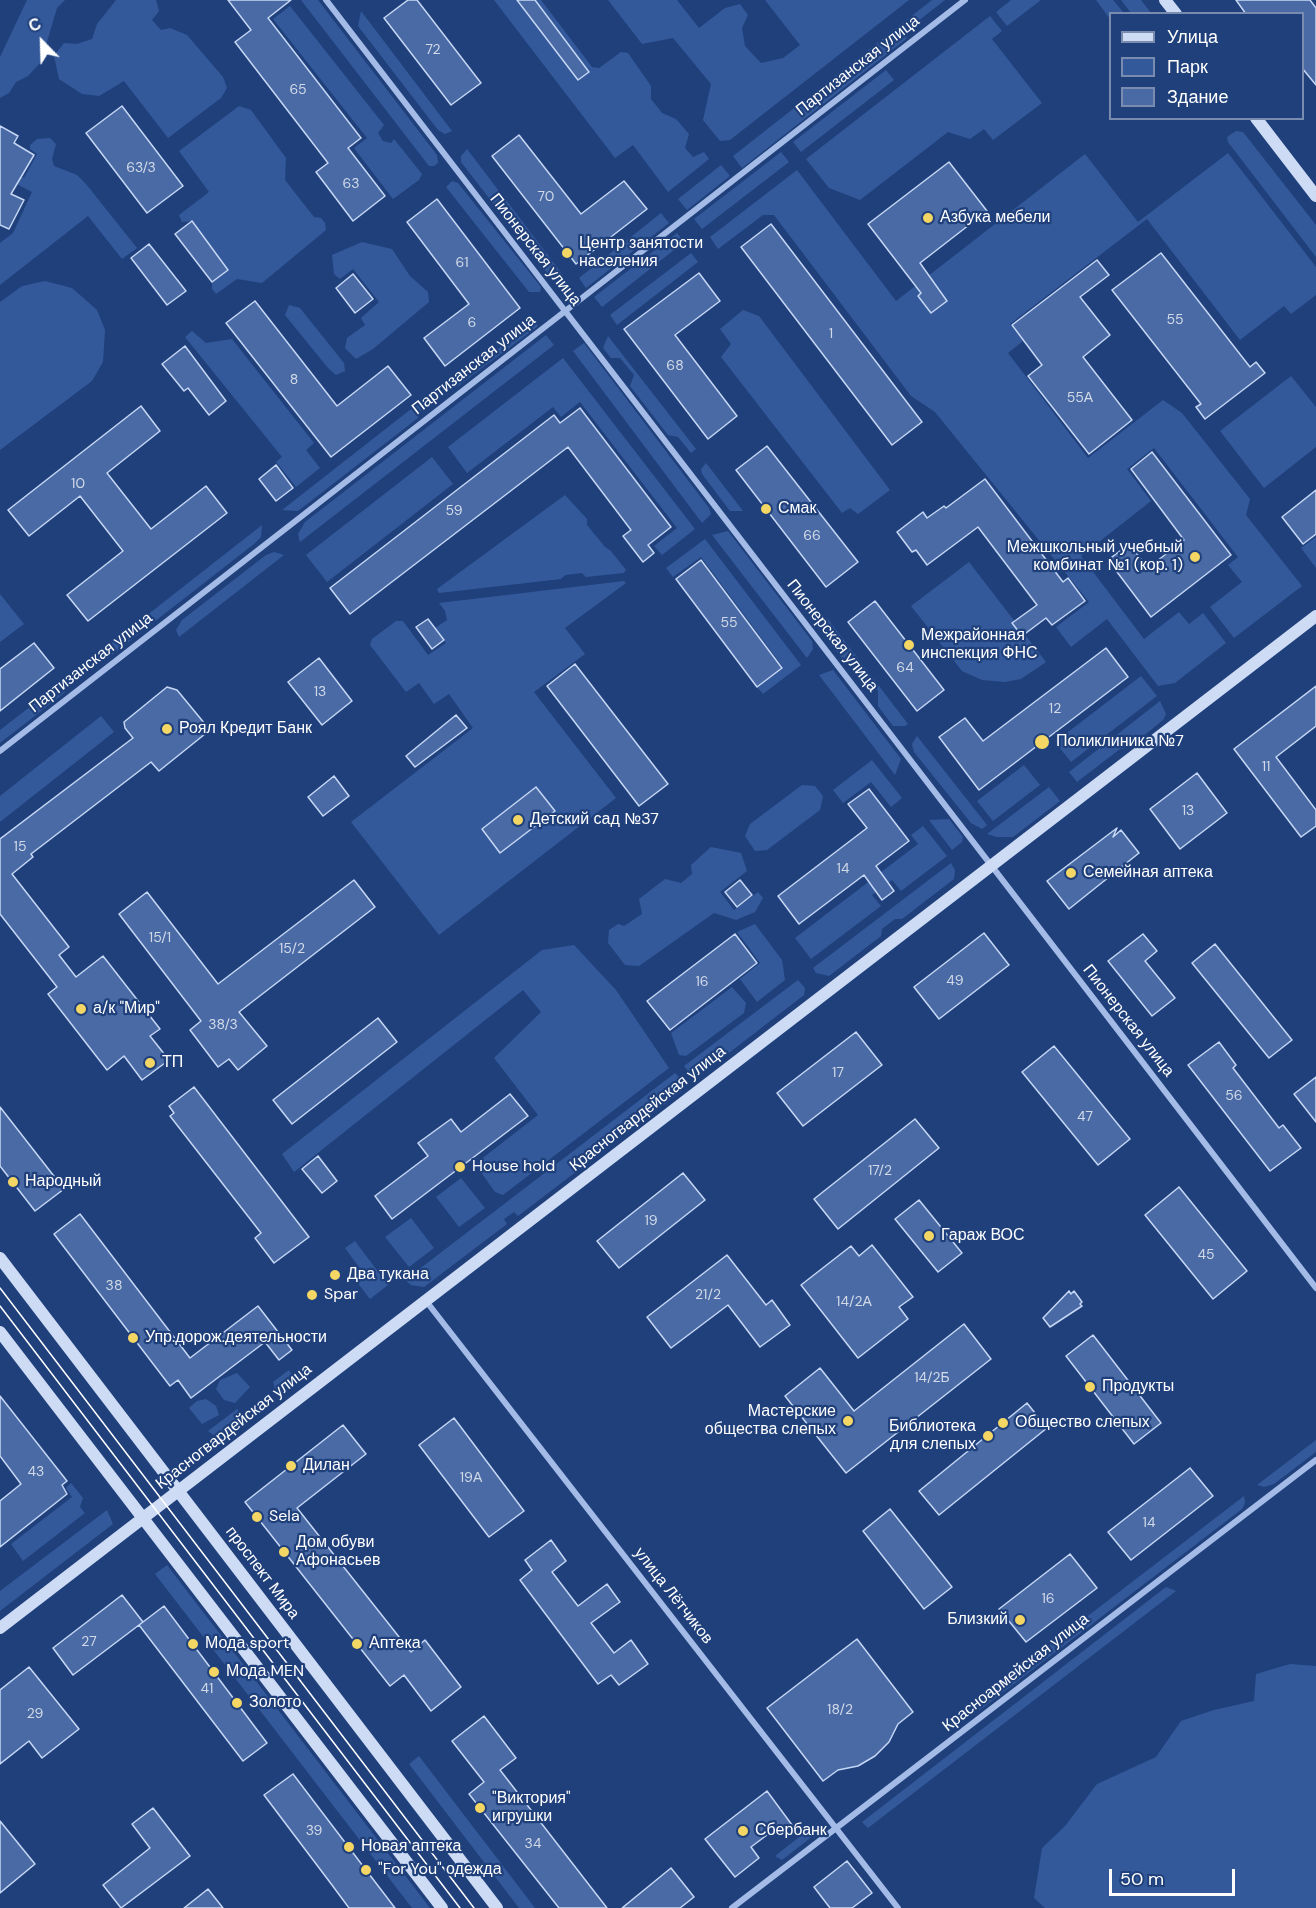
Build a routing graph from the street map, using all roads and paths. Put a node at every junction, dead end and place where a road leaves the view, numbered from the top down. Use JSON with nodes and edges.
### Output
{"nodes":[{"id":1,"x":326,"y":0,"type":"edge"},
{"id":2,"x":965,"y":0,"type":"edge"},
{"id":3,"x":1165,"y":0,"type":"edge"},
{"id":4,"x":1174,"y":12,"type":"edge"},
{"id":5,"x":1258,"y":120,"type":"edge"},
{"id":6,"x":1316,"y":196,"type":"edge"},
{"id":7,"x":565,"y":311,"type":"junction"},
{"id":8,"x":1316,"y":616,"type":"edge"},
{"id":9,"x":0,"y":751,"type":"edge"},
{"id":10,"x":991,"y":866,"type":"junction"},
{"id":11,"x":0,"y":1258,"type":"edge"},
{"id":12,"x":1316,"y":1288,"type":"edge"},
{"id":13,"x":426,"y":1300,"type":"junction"},
{"id":14,"x":0,"y":1332,"type":"edge"},
{"id":15,"x":1316,"y":1460,"type":"edge"},
{"id":16,"x":179,"y":1491,"type":"junction"},
{"id":17,"x":143,"y":1518,"type":"junction"},
{"id":18,"x":0,"y":1628,"type":"edge"},
{"id":19,"x":836,"y":1828,"type":"junction"},
{"id":20,"x":441,"y":1908,"type":"edge"},
{"id":21,"x":497,"y":1908,"type":"edge"},
{"id":22,"x":732,"y":1908,"type":"edge"},
{"id":23,"x":898,"y":1908,"type":"edge"}],
"edges":[{"from":1,"to":7,"type":"street","name":"Пионерская улица"},
{"from":2,"to":7,"type":"street","name":"Партизанская улица"},
{"from":3,"to":4,"type":"main road"},
{"from":5,"to":6,"type":"main road"},
{"from":7,"to":9,"type":"street","name":"Партизанская улица"},
{"from":7,"to":10,"type":"street","name":"Пионерская улица"},
{"from":8,"to":10,"type":"main road","name":"Красногвардейская улица"},
{"from":10,"to":12,"type":"street","name":"Пионерская улица"},
{"from":10,"to":13,"type":"main road","name":"Красногвардейская улица"},
{"from":11,"to":16,"type":"main road","name":"проспект Мира"},
{"from":13,"to":16,"type":"main road","name":"Красногвардейская улица"},
{"from":13,"to":19,"type":"street","name":"улица Лётчиков"},
{"from":14,"to":17,"type":"main road"},
{"from":15,"to":19,"type":"street","name":"Красноармейская улица"},
{"from":16,"to":17,"type":"main road","name":"Красногвардейская улица"},
{"from":16,"to":21,"type":"main road","name":"проспект Мира"},
{"from":17,"to":18,"type":"main road","name":"Красногвардейская улица"},
{"from":17,"to":20,"type":"main road"},
{"from":19,"to":22,"type":"street","name":"Красноармейская улица"},
{"from":19,"to":23,"type":"street","name":"улица Лётчиков"}]}
